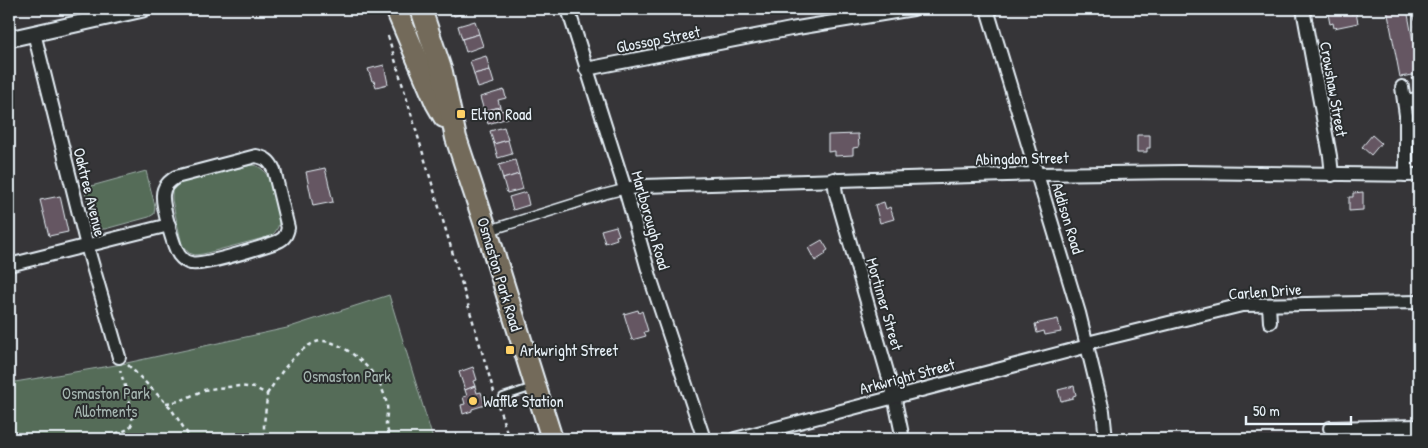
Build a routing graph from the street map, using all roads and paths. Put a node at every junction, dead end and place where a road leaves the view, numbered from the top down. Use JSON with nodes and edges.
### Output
{"nodes":[{"id":1,"x":143,"y":9,"type":"edge"},
{"id":2,"x":396,"y":9,"type":"edge"},
{"id":3,"x":421,"y":9,"type":"edge"},
{"id":4,"x":568,"y":9,"type":"edge"},
{"id":5,"x":913,"y":9,"type":"edge"},
{"id":6,"x":987,"y":9,"type":"edge"},
{"id":7,"x":1303,"y":9,"type":"edge"},
{"id":8,"x":1414,"y":9,"type":"edge"},
{"id":9,"x":121,"y":11,"type":"edge"},
{"id":10,"x":1418,"y":28,"type":"edge"},
{"id":11,"x":34,"y":33,"type":"junction"},
{"id":12,"x":387,"y":33,"type":"dead end"},
{"id":13,"x":1419,"y":38,"type":"edge"},
{"id":14,"x":9,"y":39,"type":"edge"},
{"id":15,"x":586,"y":69,"type":"junction"},
{"id":16,"x":1402,"y":87,"type":"dead end"},
{"id":17,"x":1419,"y":99,"type":"edge"},
{"id":18,"x":1404,"y":101,"type":"junction"},
{"id":19,"x":456,"y":138,"type":"junction"},
{"id":20,"x":1038,"y":174,"type":"junction"},
{"id":21,"x":1413,"y":174,"type":"edge"},
{"id":22,"x":1332,"y":175,"type":"junction"},
{"id":23,"x":834,"y":179,"type":"junction"},
{"id":24,"x":625,"y":189,"type":"junction"},
{"id":25,"x":169,"y":225,"type":"junction"},
{"id":26,"x":487,"y":231,"type":"junction"},
{"id":27,"x":87,"y":246,"type":"junction"},
{"id":28,"x":9,"y":266,"type":"edge"},
{"id":29,"x":1419,"y":302,"type":"edge"},
{"id":30,"x":1269,"y":305,"type":"junction"},
{"id":31,"x":1270,"y":322,"type":"dead end"},
{"id":32,"x":1088,"y":344,"type":"junction"},
{"id":33,"x":118,"y":357,"type":"junction"},
{"id":34,"x":534,"y":387,"type":"junction"},
{"id":35,"x":266,"y":394,"type":"junction"},
{"id":36,"x":894,"y":396,"type":"junction"},
{"id":37,"x":503,"y":397,"type":"dead end"},
{"id":38,"x":166,"y":403,"type":"junction"},
{"id":39,"x":1419,"y":426,"type":"edge"},
{"id":40,"x":1330,"y":428,"type":"dead end"},
{"id":41,"x":84,"y":439,"type":"edge"},
{"id":42,"x":191,"y":439,"type":"edge"},
{"id":43,"x":264,"y":439,"type":"edge"},
{"id":44,"x":390,"y":439,"type":"edge"},
{"id":45,"x":509,"y":439,"type":"edge"},
{"id":46,"x":552,"y":439,"type":"edge"},
{"id":47,"x":704,"y":439,"type":"edge"},
{"id":48,"x":735,"y":439,"type":"edge"},
{"id":49,"x":903,"y":439,"type":"edge"},
{"id":50,"x":1106,"y":439,"type":"edge"}],
"edges":[{"from":1,"to":9,"type":"street"},
{"from":2,"to":19,"type":"highway","name":"Osmaston Park Road"},
{"from":3,"to":19,"type":"highway","name":"Osmaston Park Road"},
{"from":4,"to":15,"type":"street","name":"Marlborough Road"},
{"from":5,"to":15,"type":"street","name":"Glossop Street"},
{"from":6,"to":20,"type":"street","name":"Addison Road"},
{"from":7,"to":22,"type":"street","name":"Crowshaw Street"},
{"from":8,"to":10,"type":"path"},
{"from":9,"to":11,"type":"street"},
{"from":10,"to":13,"type":"path"},
{"from":11,"to":14,"type":"street"},
{"from":11,"to":27,"type":"street","name":"Oaktree Avenue"},
{"from":12,"to":45,"type":"path"},
{"from":15,"to":24,"type":"street","name":"Marlborough Road"},
{"from":16,"to":18,"type":"street"},
{"from":17,"to":18,"type":"street"},
{"from":18,"to":21,"type":"street"},
{"from":19,"to":26,"type":"highway","name":"Osmaston Park Road"},
{"from":20,"to":22,"type":"street","name":"Abingdon Street"},
{"from":20,"to":23,"type":"street","name":"Abingdon Street"},
{"from":20,"to":32,"type":"street","name":"Addison Road"},
{"from":21,"to":22,"type":"street","name":"Abingdon Street"},
{"from":23,"to":24,"type":"street","name":"Abingdon Street"},
{"from":23,"to":36,"type":"street","name":"Mortimer Street"},
{"from":24,"to":26,"type":"street"},
{"from":24,"to":47,"type":"street","name":"Marlborough Road"},
{"from":25,"to":25,"type":"street"},
{"from":25,"to":27,"type":"street"},
{"from":26,"to":34,"type":"highway","name":"Osmaston Park Road"},
{"from":27,"to":28,"type":"street"},
{"from":27,"to":33,"type":"street","name":"Oaktree Avenue"},
{"from":29,"to":30,"type":"street","name":"Carlen Drive"},
{"from":30,"to":31,"type":"street"},
{"from":30,"to":32,"type":"street","name":"Carlen Drive"},
{"from":32,"to":36,"type":"street","name":"Arkwright Street"},
{"from":32,"to":50,"type":"street","name":"Addison Road"},
{"from":33,"to":38,"type":"path"},
{"from":33,"to":41,"type":"path"},
{"from":34,"to":37,"type":"lane"},
{"from":34,"to":46,"type":"highway","name":"Osmaston Park Road"},
{"from":35,"to":38,"type":"path"},
{"from":35,"to":43,"type":"path"},
{"from":35,"to":44,"type":"path"},
{"from":36,"to":48,"type":"street","name":"Arkwright Street"},
{"from":36,"to":49,"type":"street","name":"Mortimer Street"},
{"from":38,"to":42,"type":"path"},
{"from":39,"to":40,"type":"street"}]}
